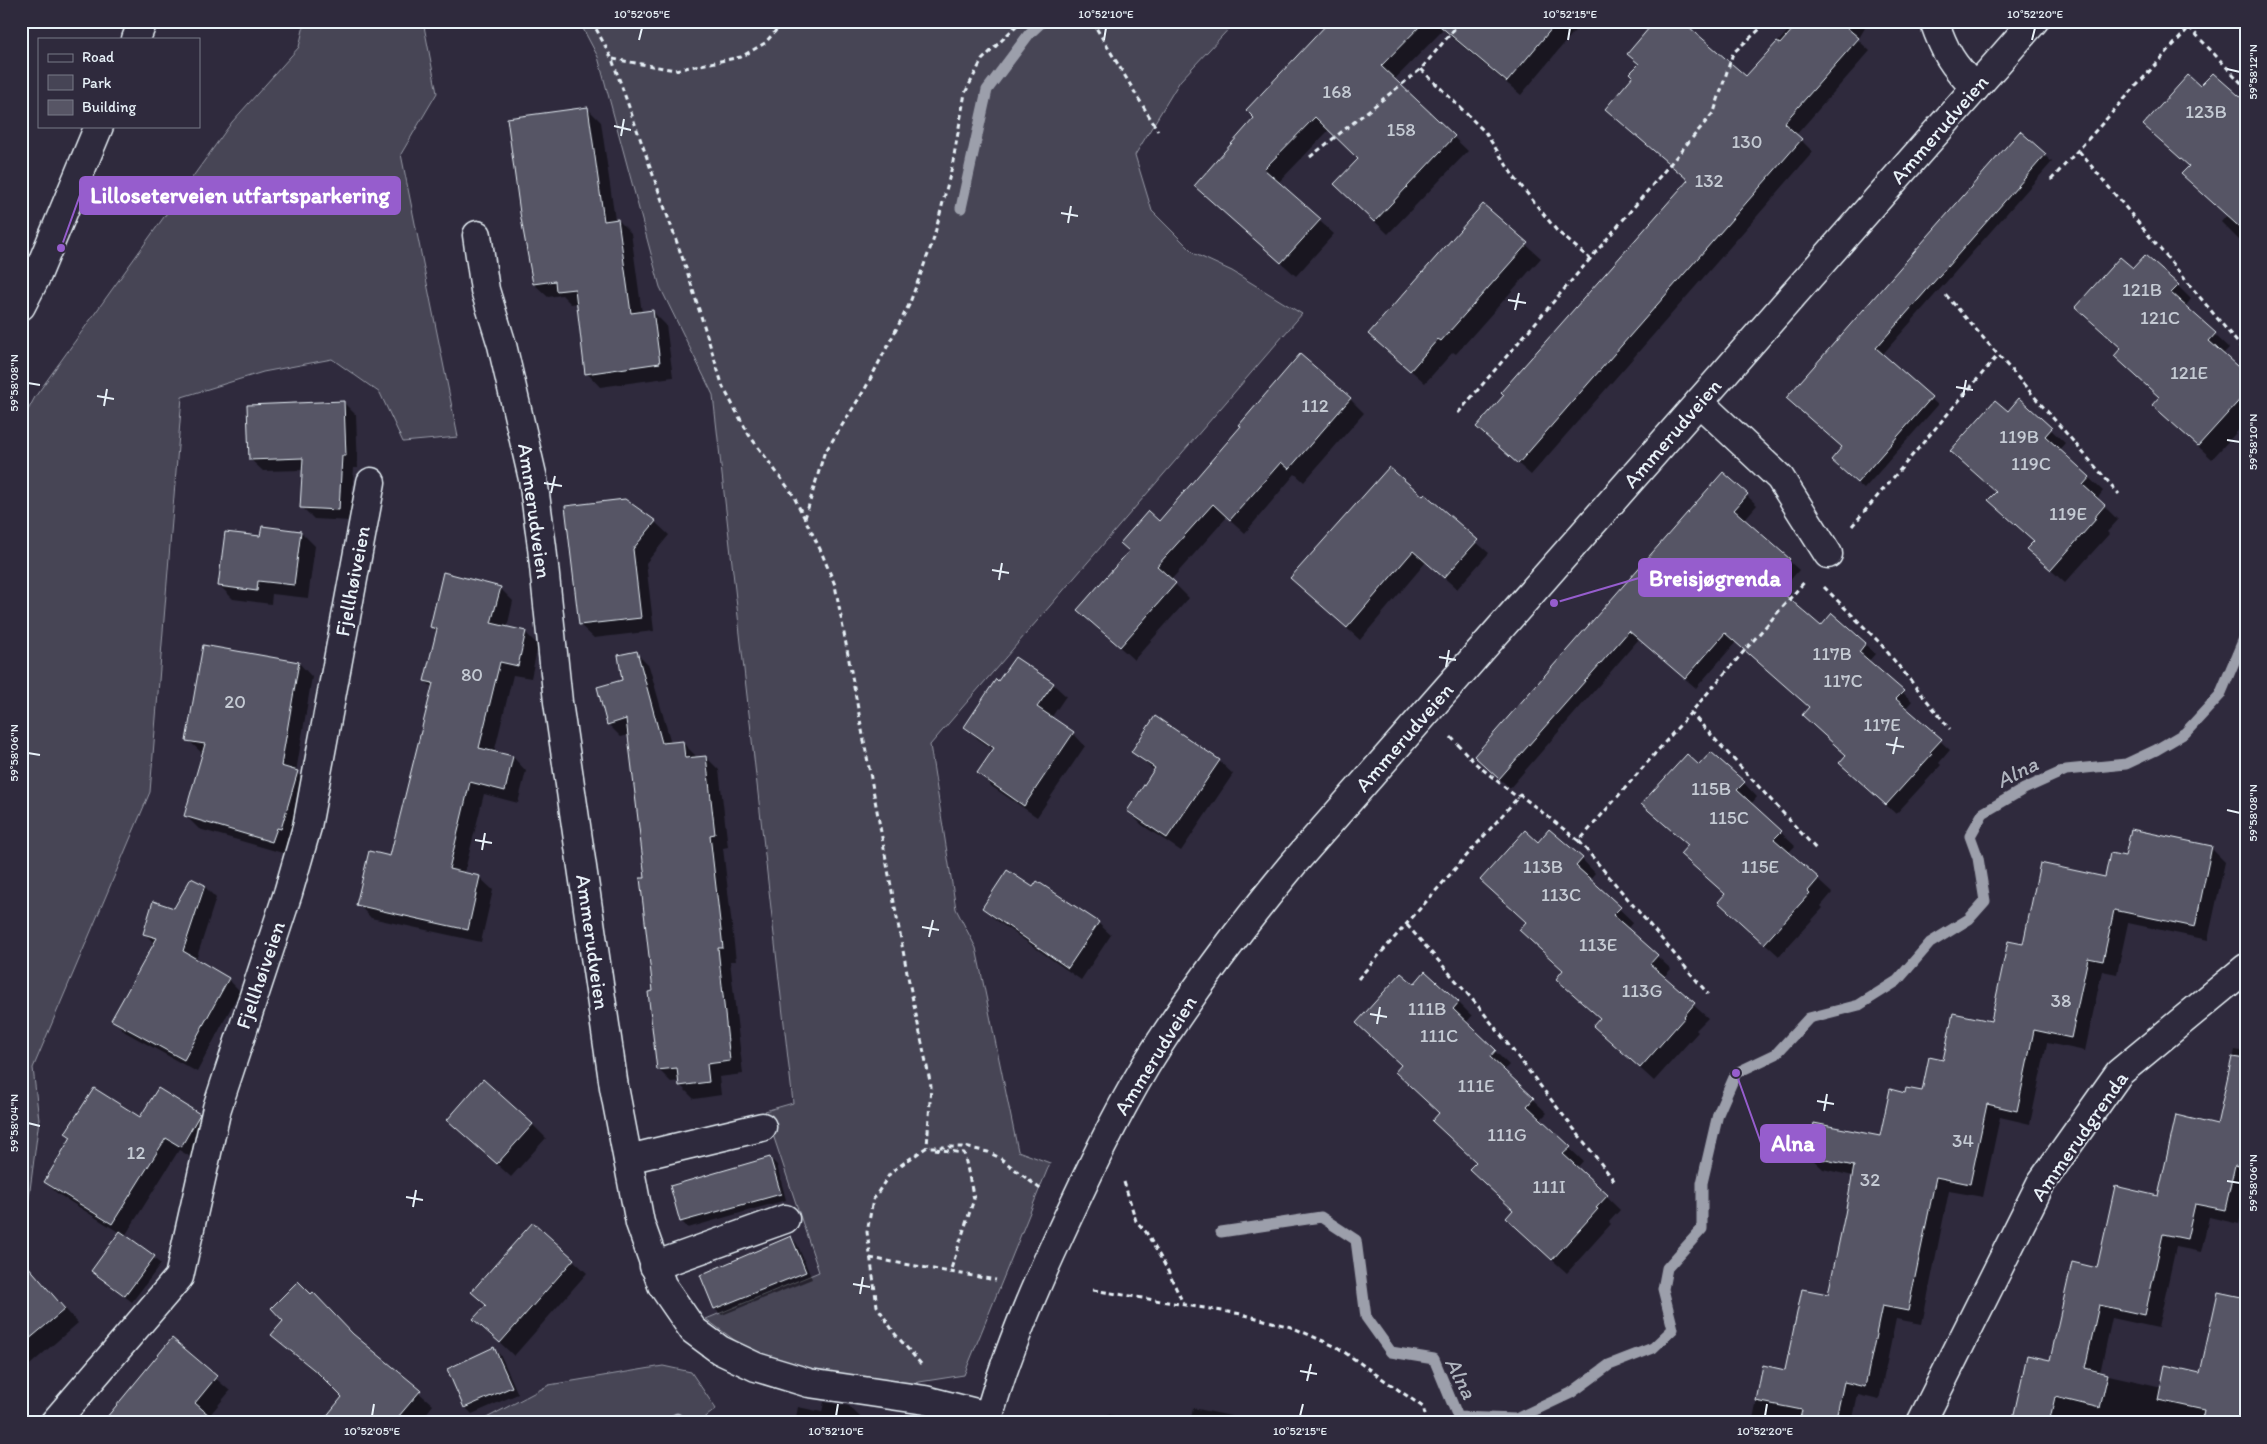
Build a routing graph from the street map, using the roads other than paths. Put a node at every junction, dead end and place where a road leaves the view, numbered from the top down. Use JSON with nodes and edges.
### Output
{"nodes":[{"id":1,"x":143,"y":21,"type":"edge"},
{"id":2,"x":1934,"y":21,"type":"edge"},
{"id":3,"x":2034,"y":21,"type":"edge"},
{"id":4,"x":136,"y":38,"type":"edge"},
{"id":5,"x":1975,"y":88,"type":"junction"},
{"id":6,"x":98,"y":128,"type":"edge"},
{"id":7,"x":477,"y":235,"type":"dead end"},
{"id":8,"x":21,"y":306,"type":"edge"},
{"id":9,"x":1699,"y":402,"type":"junction"},
{"id":10,"x":371,"y":482,"type":"dead end"},
{"id":11,"x":1820,"y":564,"type":"road end"},
{"id":12,"x":2246,"y":968,"type":"edge"},
{"id":13,"x":762,"y":1127,"type":"dead end"},
{"id":14,"x":628,"y":1159,"type":"junction"},
{"id":15,"x":785,"y":1219,"type":"dead end"},
{"id":16,"x":654,"y":1266,"type":"junction"},
{"id":17,"x":987,"y":1419,"type":"edge"},
{"id":18,"x":54,"y":1423,"type":"edge"},
{"id":19,"x":1921,"y":1423,"type":"edge"}],
"edges":[{"from":1,"to":4,"type":"street"},
{"from":2,"to":5,"type":"street"},
{"from":3,"to":5,"type":"street","name":"Ammerudveien"},
{"from":5,"to":9,"type":"street","name":"Ammerudveien"},
{"from":6,"to":8,"type":"street"},
{"from":7,"to":14,"type":"street","name":"Ammerudveien"},
{"from":9,"to":11,"type":"street"},
{"from":9,"to":17,"type":"street","name":"Ammerudveien"},
{"from":10,"to":18,"type":"street","name":"Fjellhøiveien"},
{"from":12,"to":19,"type":"street","name":"Ammerudgrenda"},
{"from":13,"to":14,"type":"street"},
{"from":14,"to":16,"type":"street","name":"Ammerudveien"},
{"from":15,"to":16,"type":"street"},
{"from":16,"to":17,"type":"street","name":"Ammerudveien"}]}
